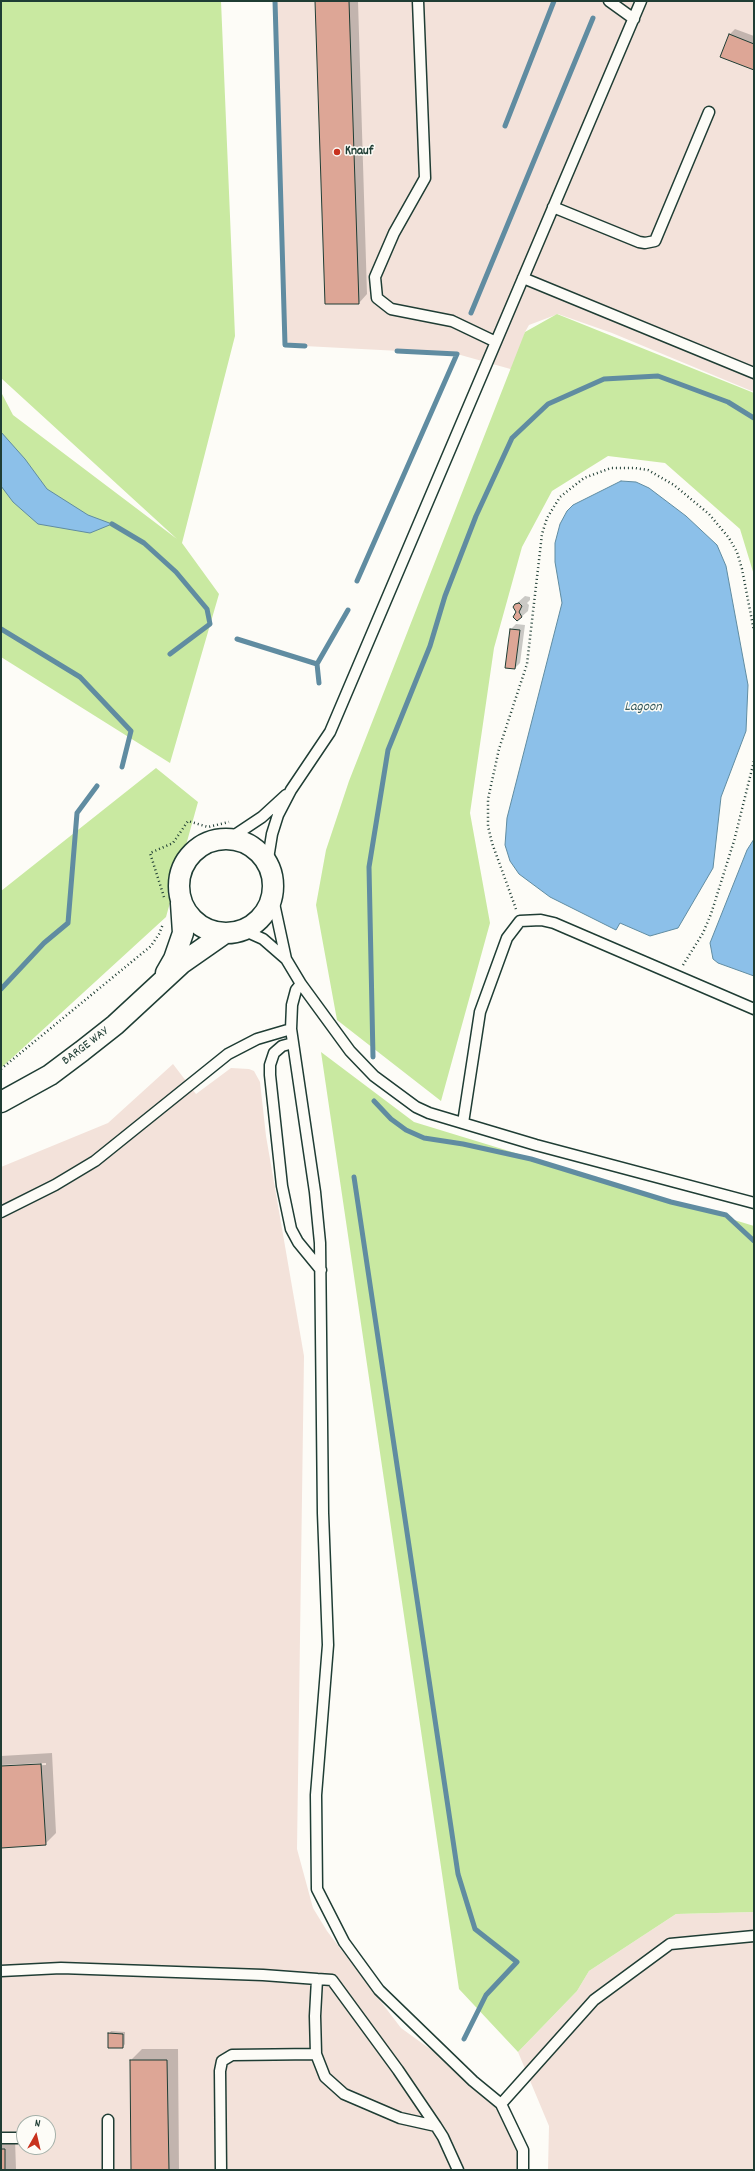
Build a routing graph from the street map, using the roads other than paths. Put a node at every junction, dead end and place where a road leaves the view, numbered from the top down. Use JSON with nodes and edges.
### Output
{"nodes":[{"id":1,"x":418,"y":1,"type":"edge"},
{"id":2,"x":609,"y":1,"type":"edge"},
{"id":3,"x":641,"y":1,"type":"edge"},
{"id":4,"x":634,"y":19,"type":"junction"},
{"id":5,"x":709,"y":112,"type":"dead end"},
{"id":6,"x":553,"y":207,"type":"junction"},
{"id":7,"x":523,"y":278,"type":"junction"},
{"id":8,"x":496,"y":342,"type":"junction"},
{"id":9,"x":754,"y":373,"type":"edge"},
{"id":10,"x":291,"y":790,"type":"junction"},
{"id":11,"x":230,"y":830,"type":"junction"},
{"id":12,"x":267,"y":864,"type":"junction"},
{"id":13,"x":272,"y":894,"type":"junction"},
{"id":14,"x":173,"y":899,"type":"junction"},
{"id":15,"x":234,"y":932,"type":"junction"},
{"id":16,"x":286,"y":959,"type":"junction"},
{"id":17,"x":162,"y":980,"type":"junction"},
{"id":18,"x":301,"y":984,"type":"junction"},
{"id":19,"x":754,"y":1009,"type":"edge"},
{"id":20,"x":290,"y":1029,"type":"junction"},
{"id":21,"x":293,"y":1043,"type":"junction"},
{"id":22,"x":1,"y":1102,"type":"edge"},
{"id":23,"x":463,"y":1123,"type":"junction"},
{"id":24,"x":754,"y":1204,"type":"edge"},
{"id":25,"x":1,"y":1212,"type":"edge"},
{"id":26,"x":321,"y":1270,"type":"junction"},
{"id":27,"x":754,"y":1936,"type":"edge"},
{"id":28,"x":1,"y":1971,"type":"edge"},
{"id":29,"x":317,"y":1979,"type":"junction"},
{"id":30,"x":316,"y":2054,"type":"junction"},
{"id":31,"x":501,"y":2104,"type":"junction"},
{"id":32,"x":108,"y":2120,"type":"dead end"},
{"id":33,"x":436,"y":2126,"type":"junction"},
{"id":34,"x":1,"y":2138,"type":"edge"},
{"id":35,"x":16,"y":2138,"type":"edge"},
{"id":36,"x":108,"y":2170,"type":"edge"},
{"id":37,"x":221,"y":2170,"type":"edge"},
{"id":38,"x":458,"y":2170,"type":"edge"},
{"id":39,"x":523,"y":2170,"type":"edge"}],
"edges":[{"from":1,"to":8,"type":"lane"},
{"from":2,"to":4,"type":"lane"},
{"from":3,"to":4,"type":"lane"},
{"from":4,"to":6,"type":"lane"},
{"from":5,"to":6,"type":"lane"},
{"from":6,"to":7,"type":"lane"},
{"from":7,"to":8,"type":"lane"},
{"from":7,"to":9,"type":"lane"},
{"from":8,"to":10,"type":"lane"},
{"from":10,"to":11,"type":"lane"},
{"from":10,"to":12,"type":"lane"},
{"from":11,"to":12,"type":"street"},
{"from":11,"to":14,"type":"street"},
{"from":12,"to":13,"type":"street"},
{"from":13,"to":15,"type":"street"},
{"from":13,"to":16,"type":"lane"},
{"from":14,"to":15,"type":"street"},
{"from":14,"to":17,"type":"street","name":"BARGE WAY"},
{"from":15,"to":16,"type":"lane"},
{"from":15,"to":17,"type":"street","name":"BARGE WAY"},
{"from":16,"to":18,"type":"lane"},
{"from":17,"to":22,"type":"street","name":"BARGE WAY"},
{"from":18,"to":20,"type":"lane"},
{"from":18,"to":23,"type":"lane"},
{"from":19,"to":23,"type":"lane"},
{"from":20,"to":21,"type":"lane"},
{"from":20,"to":25,"type":"lane"},
{"from":21,"to":26,"type":"lane"},
{"from":21,"to":26,"type":"lane"},
{"from":23,"to":24,"type":"lane"},
{"from":26,"to":31,"type":"lane"},
{"from":27,"to":31,"type":"lane"},
{"from":28,"to":29,"type":"lane"},
{"from":29,"to":30,"type":"lane"},
{"from":29,"to":33,"type":"lane"},
{"from":30,"to":33,"type":"lane"},
{"from":30,"to":37,"type":"lane"},
{"from":31,"to":39,"type":"lane"},
{"from":32,"to":36,"type":"lane"},
{"from":33,"to":38,"type":"lane"},
{"from":34,"to":35,"type":"lane"}]}
